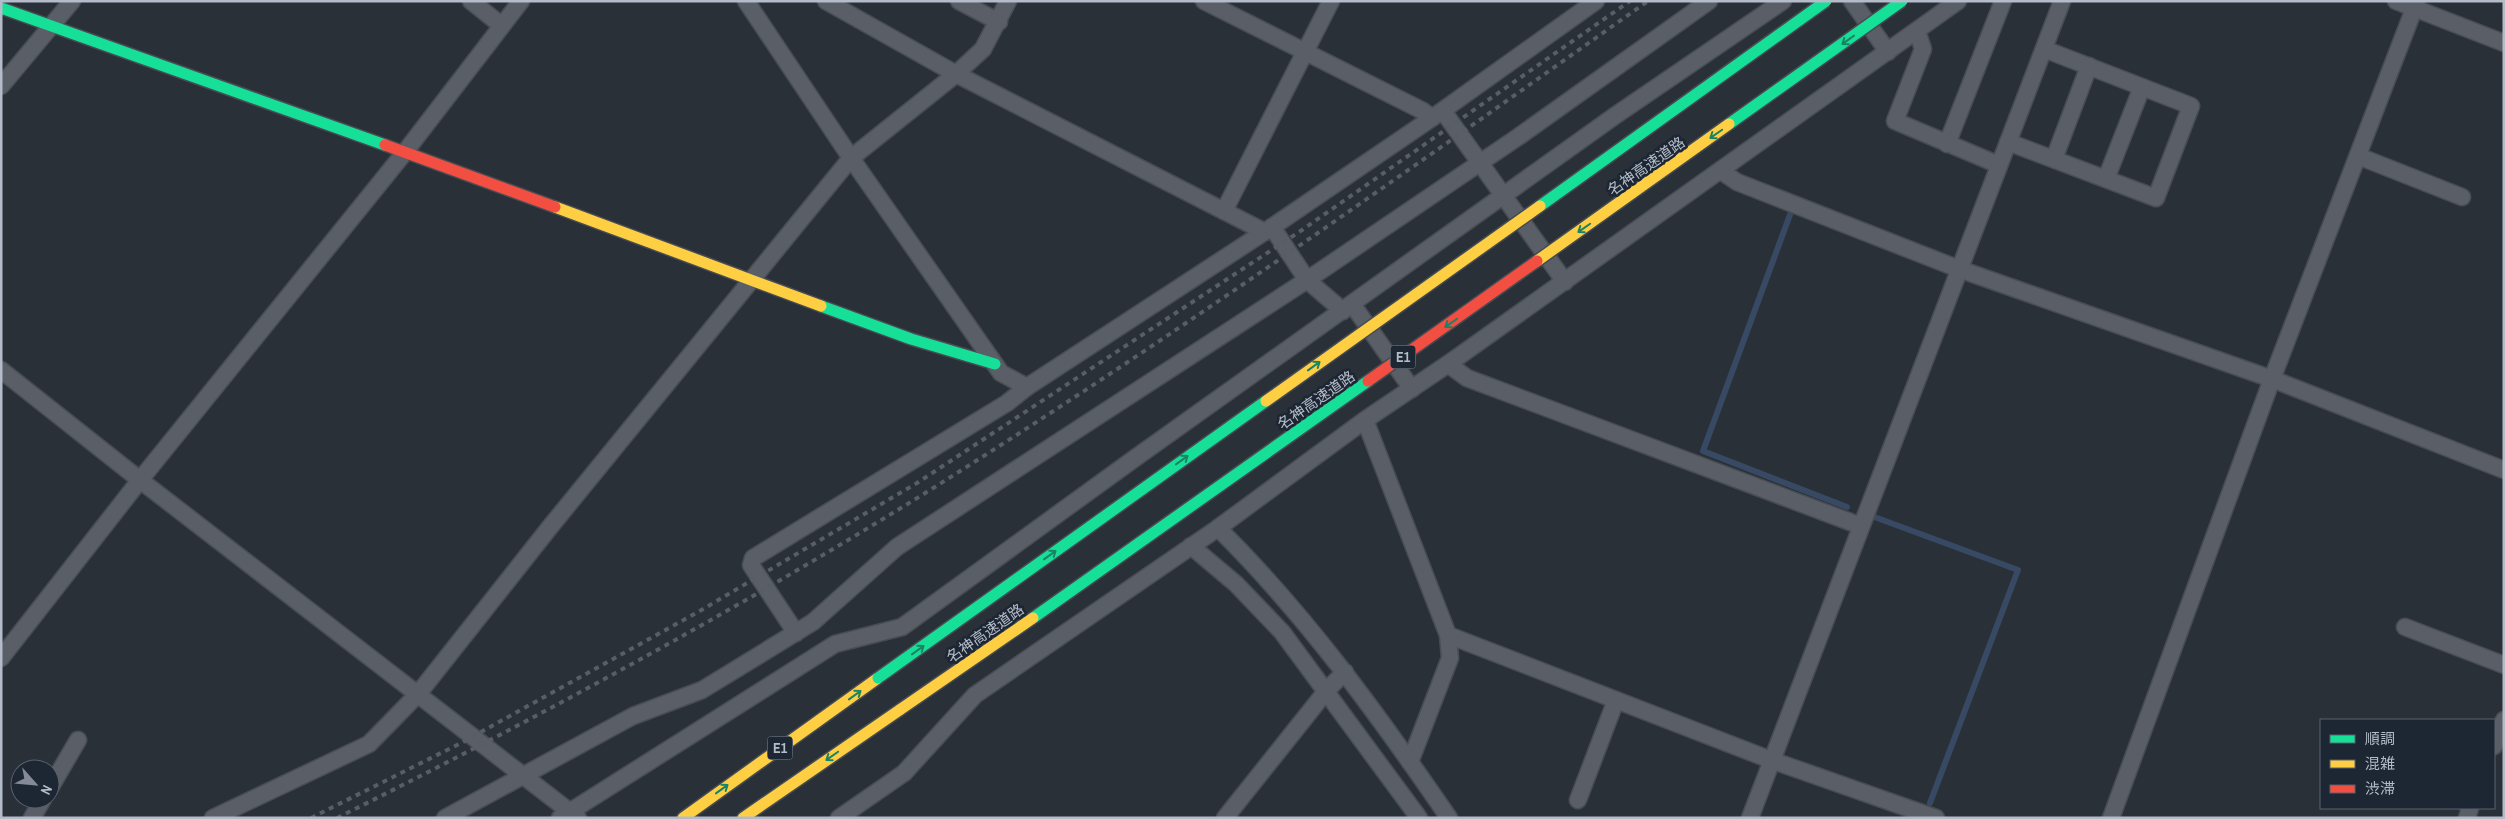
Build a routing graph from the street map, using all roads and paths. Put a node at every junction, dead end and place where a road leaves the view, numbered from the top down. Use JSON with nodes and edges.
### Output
{"nodes":[{"id":1,"x":72,"y":1,"type":"edge"},
{"id":2,"x":471,"y":1,"type":"edge"},
{"id":3,"x":521,"y":1,"type":"edge"},
{"id":4,"x":746,"y":1,"type":"edge"},
{"id":5,"x":826,"y":1,"type":"edge"},
{"id":6,"x":959,"y":1,"type":"edge"},
{"id":7,"x":1008,"y":1,"type":"edge"},
{"id":8,"x":1204,"y":1,"type":"edge"},
{"id":9,"x":1331,"y":1,"type":"edge"},
{"id":10,"x":1596,"y":1,"type":"edge"},
{"id":11,"x":1709,"y":1,"type":"edge"},
{"id":12,"x":1783,"y":1,"type":"edge"},
{"id":13,"x":1826,"y":1,"type":"edge"},
{"id":14,"x":1852,"y":1,"type":"edge"},
{"id":15,"x":1902,"y":1,"type":"edge"},
{"id":16,"x":1958,"y":1,"type":"edge"},
{"id":17,"x":2002,"y":1,"type":"edge"},
{"id":18,"x":2062,"y":1,"type":"edge"},
{"id":19,"x":2396,"y":1,"type":"edge"},
{"id":20,"x":2416,"y":5,"type":"edge"},
{"id":21,"x":1,"y":8,"type":"edge"},
{"id":22,"x":999,"y":22,"type":"junction"},
{"id":23,"x":502,"y":25,"type":"junction"},
{"id":24,"x":52,"y":26,"type":"junction"},
{"id":25,"x":1917,"y":31,"type":"junction"},
{"id":26,"x":2504,"y":43,"type":"edge"},
{"id":27,"x":2044,"y":49,"type":"junction"},
{"id":28,"x":1888,"y":52,"type":"junction"},
{"id":29,"x":1304,"y":53,"type":"junction"},
{"id":30,"x":2089,"y":66,"type":"junction"},
{"id":31,"x":956,"y":74,"type":"junction"},
{"id":32,"x":1,"y":86,"type":"edge"},
{"id":33,"x":2142,"y":86,"type":"junction"},
{"id":34,"x":1438,"y":115,"type":"junction"},
{"id":35,"x":2008,"y":142,"type":"junction"},
{"id":36,"x":1947,"y":144,"type":"junction"},
{"id":37,"x":405,"y":152,"type":"junction"},
{"id":38,"x":2358,"y":156,"type":"junction"},
{"id":39,"x":851,"y":158,"type":"junction"},
{"id":40,"x":2054,"y":159,"type":"junction"},
{"id":41,"x":1480,"y":163,"type":"junction"},
{"id":42,"x":1999,"y":165,"type":"junction"},
{"id":43,"x":1721,"y":172,"type":"junction"},
{"id":44,"x":2106,"y":179,"type":"junction"},
{"id":45,"x":1503,"y":195,"type":"junction"},
{"id":46,"x":2462,"y":198,"type":"dead end"},
{"id":47,"x":1224,"y":211,"type":"junction"},
{"id":48,"x":1268,"y":229,"type":"junction"},
{"id":49,"x":1959,"y":269,"type":"junction"},
{"id":50,"x":752,"y":280,"type":"junction"},
{"id":51,"x":1307,"y":280,"type":"junction"},
{"id":52,"x":1565,"y":282,"type":"junction"},
{"id":53,"x":1347,"y":307,"type":"junction"},
{"id":54,"x":995,"y":364,"type":"junction"},
{"id":55,"x":1448,"y":364,"type":"junction"},
{"id":56,"x":1,"y":370,"type":"edge"},
{"id":57,"x":2272,"y":379,"type":"junction"},
{"id":58,"x":1027,"y":387,"type":"junction"},
{"id":59,"x":1412,"y":389,"type":"junction"},
{"id":60,"x":1365,"y":420,"type":"junction"},
{"id":61,"x":2504,"y":470,"type":"edge"},
{"id":62,"x":140,"y":480,"type":"junction"},
{"id":63,"x":1861,"y":526,"type":"junction"},
{"id":64,"x":1218,"y":528,"type":"junction"},
{"id":65,"x":1191,"y":546,"type":"junction"},
{"id":66,"x":2405,"y":627,"type":"dead end"},
{"id":67,"x":796,"y":633,"type":"junction"},
{"id":68,"x":1448,"y":635,"type":"junction"},
{"id":69,"x":1,"y":658,"type":"edge"},
{"id":70,"x":2504,"y":665,"type":"edge"},
{"id":71,"x":1345,"y":672,"type":"junction"},
{"id":72,"x":1327,"y":690,"type":"junction"},
{"id":73,"x":418,"y":694,"type":"junction"},
{"id":74,"x":1616,"y":700,"type":"junction"},
{"id":75,"x":2504,"y":720,"type":"edge"},
{"id":76,"x":78,"y":740,"type":"dead end"},
{"id":77,"x":2495,"y":743,"type":"edge"},
{"id":78,"x":1771,"y":760,"type":"junction"},
{"id":79,"x":1410,"y":762,"type":"junction"},
{"id":80,"x":60,"y":771,"type":"edge"},
{"id":81,"x":524,"y":775,"type":"junction"},
{"id":82,"x":1578,"y":800,"type":"dead end"},
{"id":83,"x":569,"y":816,"type":"edge"},
{"id":84,"x":213,"y":818,"type":"edge"},
{"id":85,"x":445,"y":818,"type":"edge"},
{"id":86,"x":683,"y":818,"type":"edge"},
{"id":87,"x":743,"y":818,"type":"edge"},
{"id":88,"x":839,"y":818,"type":"edge"},
{"id":89,"x":1224,"y":818,"type":"edge"},
{"id":90,"x":1419,"y":818,"type":"edge"},
{"id":91,"x":1450,"y":818,"type":"edge"},
{"id":92,"x":1750,"y":818,"type":"edge"},
{"id":93,"x":1936,"y":818,"type":"edge"},
{"id":94,"x":2111,"y":818,"type":"edge"}],
"edges":[{"from":1,"to":24,"type":"street"},
{"from":2,"to":23,"type":"street"},
{"from":3,"to":23,"type":"street"},
{"from":4,"to":39,"type":"street"},
{"from":5,"to":31,"type":"street"},
{"from":6,"to":22,"type":"street"},
{"from":7,"to":22,"type":"street"},
{"from":8,"to":29,"type":"street"},
{"from":9,"to":29,"type":"street"},
{"from":10,"to":34,"type":"street"},
{"from":11,"to":41,"type":"street"},
{"from":12,"to":45,"type":"street"},
{"from":86,"to":13,"type":"main road","name":"名神高速道路","number":"E1","one_way":true,"bridge":true},
{"from":14,"to":28,"type":"street"},
{"from":15,"to":87,"type":"main road","name":"名神高速道路","number":"E1","one_way":true,"bridge":true},
{"from":16,"to":25,"type":"street"},
{"from":17,"to":36,"type":"street"},
{"from":18,"to":27,"type":"street"},
{"from":19,"to":20,"type":"street"},
{"from":20,"to":26,"type":"street"},
{"from":20,"to":38,"type":"street"},
{"from":21,"to":24,"type":"main road"},
{"from":22,"to":31,"type":"street"},
{"from":23,"to":37,"type":"street"},
{"from":24,"to":32,"type":"street"},
{"from":24,"to":37,"type":"main road"},
{"from":25,"to":28,"type":"street"},
{"from":25,"to":36,"type":"street"},
{"from":27,"to":30,"type":"street"},
{"from":27,"to":35,"type":"street"},
{"from":28,"to":43,"type":"street"},
{"from":29,"to":34,"type":"street"},
{"from":29,"to":47,"type":"street"},
{"from":30,"to":33,"type":"street"},
{"from":30,"to":40,"type":"street"},
{"from":31,"to":39,"type":"street"},
{"from":31,"to":47,"type":"street"},
{"from":33,"to":44,"type":"street"},
{"from":33,"to":44,"type":"street"},
{"from":34,"to":41,"type":"street"},
{"from":34,"to":48,"type":"street"},
{"from":35,"to":40,"type":"street"},
{"from":35,"to":42,"type":"street"},
{"from":36,"to":42,"type":"street"},
{"from":37,"to":50,"type":"main road"},
{"from":37,"to":62,"type":"street"},
{"from":38,"to":46,"type":"street"},
{"from":38,"to":57,"type":"street"},
{"from":39,"to":50,"type":"street"},
{"from":39,"to":54,"type":"street"},
{"from":40,"to":44,"type":"street"},
{"from":41,"to":45,"type":"street"},
{"from":41,"to":51,"type":"street"},
{"from":42,"to":49,"type":"street"},
{"from":43,"to":49,"type":"street"},
{"from":43,"to":52,"type":"street"},
{"from":45,"to":52,"type":"street"},
{"from":45,"to":53,"type":"street"},
{"from":47,"to":48,"type":"street"},
{"from":48,"to":51,"type":"street"},
{"from":48,"to":58,"type":"street"},
{"from":49,"to":57,"type":"street"},
{"from":49,"to":63,"type":"street"},
{"from":50,"to":54,"type":"main road"},
{"from":50,"to":73,"type":"street"},
{"from":51,"to":53,"type":"street"},
{"from":51,"to":67,"type":"street"},
{"from":52,"to":55,"type":"street"},
{"from":53,"to":59,"type":"street"},
{"from":53,"to":83,"type":"street"},
{"from":54,"to":58,"type":"street"},
{"from":55,"to":59,"type":"street"},
{"from":55,"to":63,"type":"street"},
{"from":56,"to":62,"type":"street"},
{"from":57,"to":61,"type":"street"},
{"from":57,"to":94,"type":"street"},
{"from":58,"to":67,"type":"street"},
{"from":59,"to":60,"type":"street"},
{"from":60,"to":64,"type":"street"},
{"from":60,"to":68,"type":"street"},
{"from":62,"to":69,"type":"street"},
{"from":62,"to":73,"type":"street"},
{"from":63,"to":78,"type":"street"},
{"from":64,"to":65,"type":"street"},
{"from":64,"to":71,"type":"street"},
{"from":65,"to":72,"type":"street"},
{"from":65,"to":88,"type":"street"},
{"from":66,"to":70,"type":"street"},
{"from":67,"to":81,"type":"street"},
{"from":68,"to":74,"type":"street"},
{"from":68,"to":79,"type":"street"},
{"from":71,"to":72,"type":"street"},
{"from":71,"to":79,"type":"street"},
{"from":72,"to":89,"type":"street"},
{"from":72,"to":90,"type":"street"},
{"from":73,"to":81,"type":"street"},
{"from":73,"to":84,"type":"street"},
{"from":74,"to":78,"type":"street"},
{"from":74,"to":82,"type":"street"},
{"from":75,"to":77,"type":"street"},
{"from":76,"to":80,"type":"street"},
{"from":78,"to":92,"type":"street"},
{"from":78,"to":93,"type":"street"},
{"from":79,"to":91,"type":"street"},
{"from":81,"to":83,"type":"street"},
{"from":81,"to":85,"type":"street"}]}
